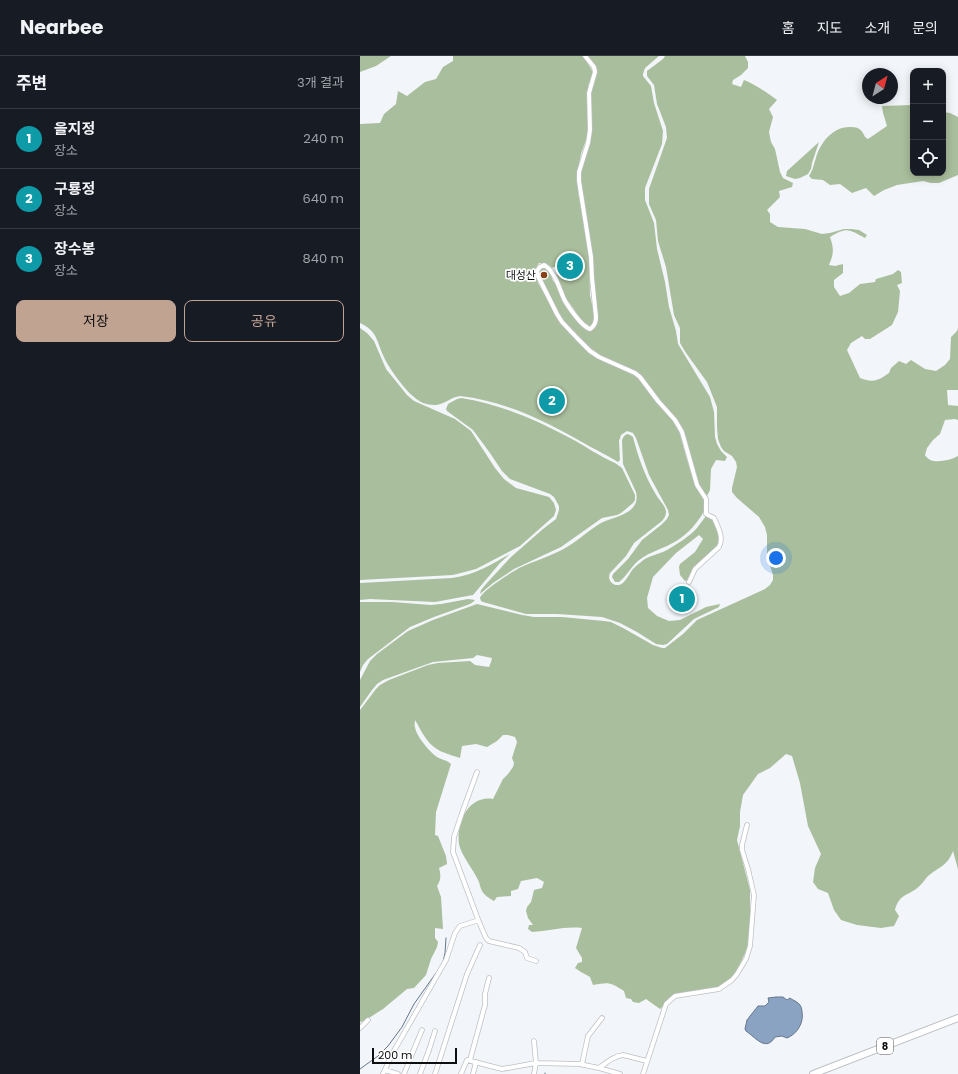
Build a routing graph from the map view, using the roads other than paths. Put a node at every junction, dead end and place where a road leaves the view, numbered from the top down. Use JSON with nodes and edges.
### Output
{"nodes":[{"id":1,"x":585,"y":56,"type":"edge"},
{"id":2,"x":689,"y":582,"type":"dead end"},
{"id":3,"x":477,"y":772,"type":"dead end"},
{"id":4,"x":747,"y":825,"type":"dead end"},
{"id":5,"x":479,"y":922,"type":"junction"},
{"id":6,"x":480,"y":945,"type":"dead end"},
{"id":7,"x":536,"y":961,"type":"dead end"},
{"id":8,"x":489,"y":978,"type":"dead end"},
{"id":9,"x":602,"y":1018,"type":"dead end"},
{"id":10,"x":958,"y":1018,"type":"edge"},
{"id":11,"x":368,"y":1020,"type":"dead end"},
{"id":12,"x":958,"y":1021,"type":"edge"},
{"id":13,"x":360,"y":1028,"type":"edge"},
{"id":14,"x":422,"y":1030,"type":"dead end"},
{"id":15,"x":434,"y":1031,"type":"dead end"},
{"id":16,"x":534,"y":1041,"type":"dead end"},
{"id":17,"x":470,"y":1060,"type":"junction"},
{"id":18,"x":647,"y":1061,"type":"junction"},
{"id":19,"x":476,"y":1062,"type":"junction"},
{"id":20,"x":536,"y":1063,"type":"junction"},
{"id":21,"x":582,"y":1064,"type":"junction"},
{"id":22,"x":599,"y":1068,"type":"junction"},
{"id":23,"x":384,"y":1072,"type":"edge"},
{"id":24,"x":398,"y":1074,"type":"edge"},
{"id":25,"x":404,"y":1074,"type":"edge"},
{"id":26,"x":420,"y":1074,"type":"edge"},
{"id":27,"x":435,"y":1074,"type":"edge"},
{"id":28,"x":461,"y":1074,"type":"edge"},
{"id":29,"x":473,"y":1074,"type":"edge"},
{"id":30,"x":534,"y":1074,"type":"edge"},
{"id":31,"x":620,"y":1074,"type":"edge"},
{"id":32,"x":643,"y":1074,"type":"edge"},
{"id":33,"x":813,"y":1074,"type":"edge"},
{"id":34,"x":821,"y":1074,"type":"edge"}],
"edges":[{"from":1,"to":2,"type":"street"},
{"from":3,"to":5,"type":"street"},
{"from":4,"to":18,"type":"street"},
{"from":5,"to":7,"type":"street"},
{"from":5,"to":23,"type":"street"},
{"from":6,"to":27,"type":"street"},
{"from":8,"to":17,"type":"street"},
{"from":9,"to":21,"type":"street"},
{"from":10,"to":33,"type":"highway","number":"8"},
{"from":11,"to":13,"type":"street"},
{"from":12,"to":34,"type":"highway","number":"8"},
{"from":14,"to":25,"type":"street"},
{"from":15,"to":26,"type":"street"},
{"from":16,"to":20,"type":"street"},
{"from":17,"to":19,"type":"street"},
{"from":17,"to":28,"type":"street"},
{"from":18,"to":22,"type":"street"},
{"from":18,"to":32,"type":"street"},
{"from":19,"to":20,"type":"street"},
{"from":19,"to":29,"type":"street"},
{"from":20,"to":21,"type":"street"},
{"from":20,"to":30,"type":"street"},
{"from":21,"to":22,"type":"street"},
{"from":22,"to":31,"type":"street"},
{"from":23,"to":24,"type":"street"}]}
